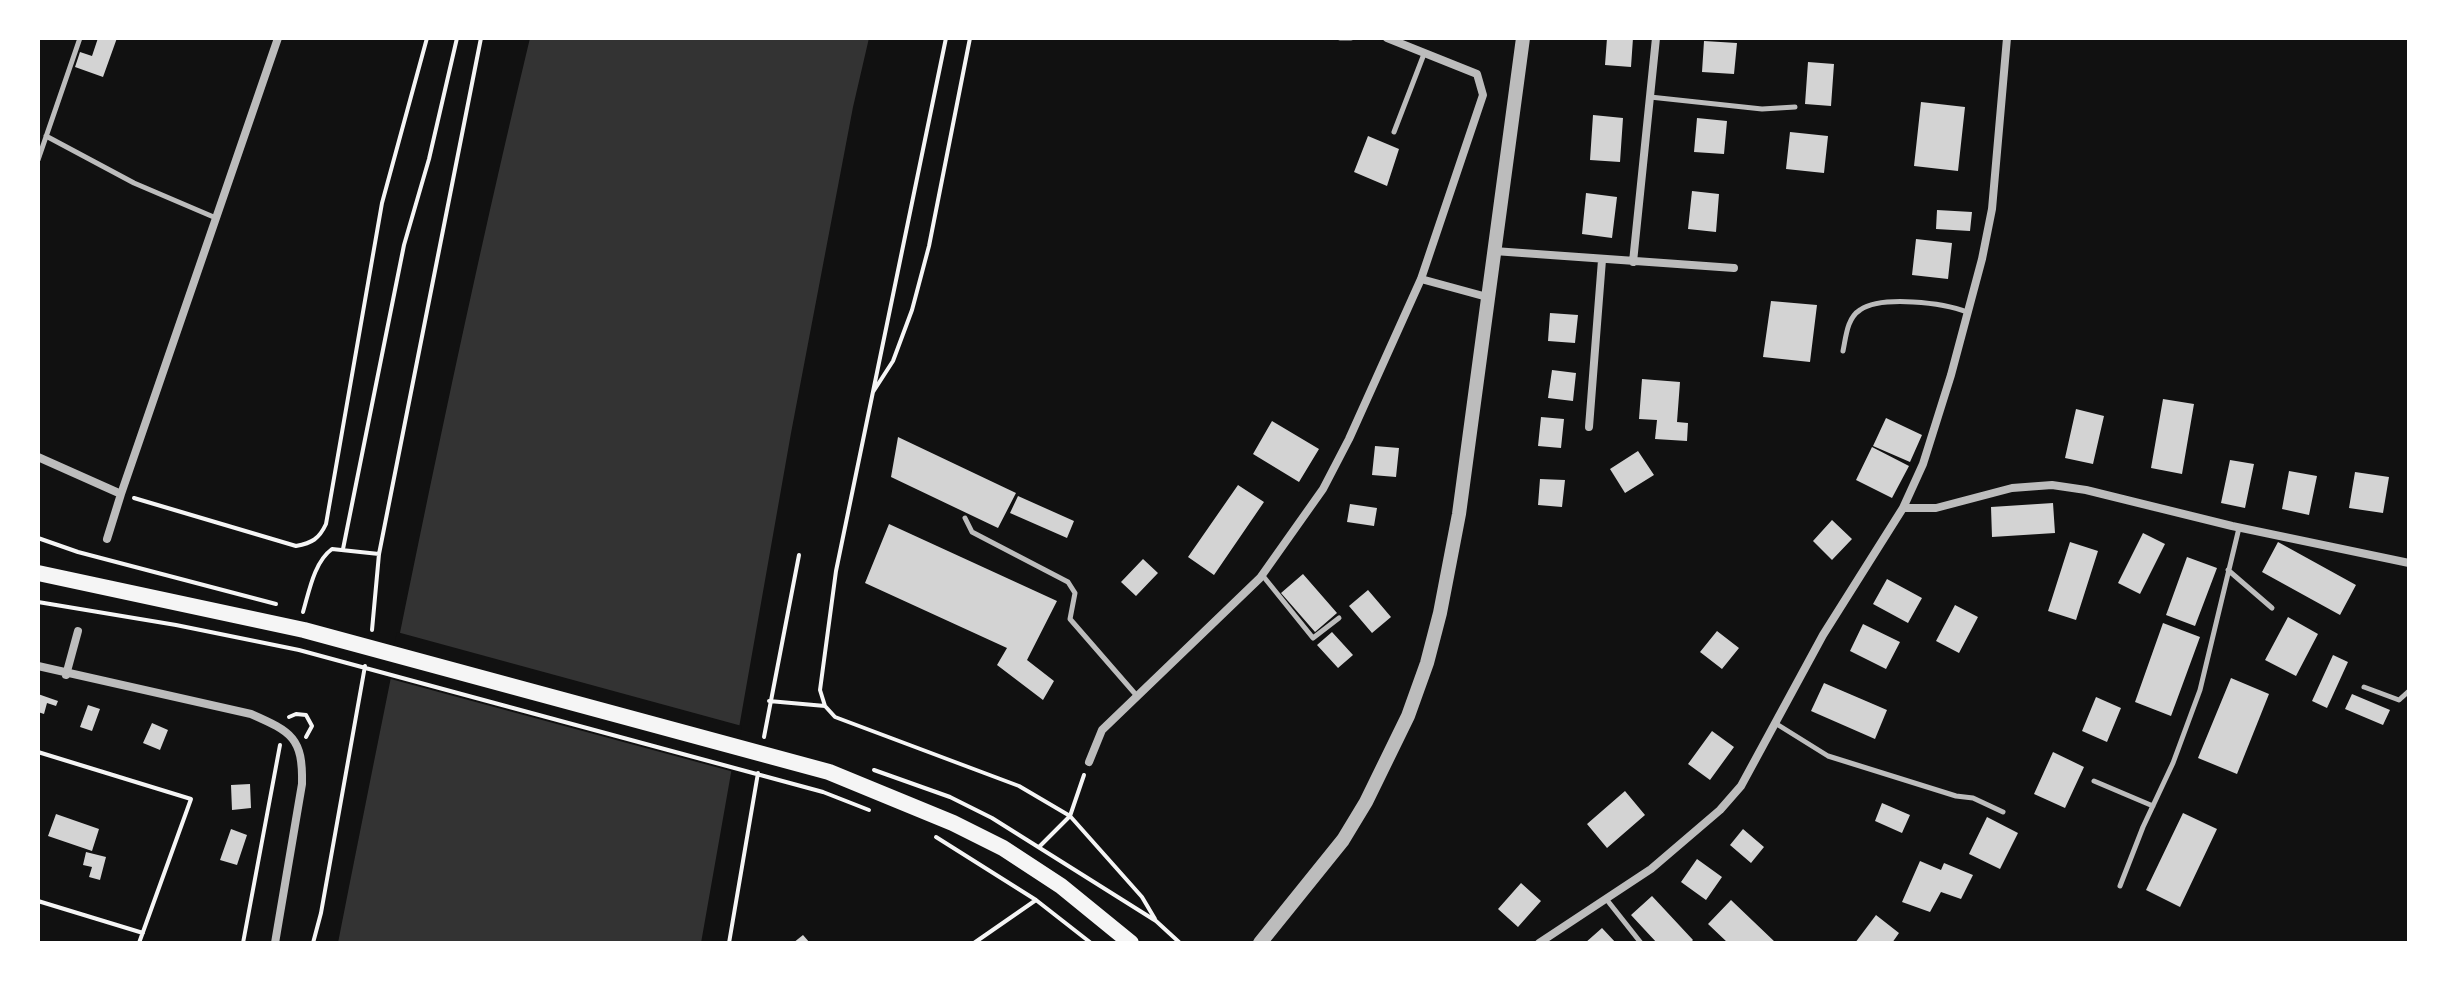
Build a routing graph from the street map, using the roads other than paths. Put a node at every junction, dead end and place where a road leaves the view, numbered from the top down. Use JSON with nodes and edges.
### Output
{"nodes":[{"id":1,"x":80,"y":38,"type":"edge"},
{"id":2,"x":278,"y":38,"type":"edge"},
{"id":3,"x":1340,"y":38,"type":"edge"},
{"id":4,"x":1351,"y":38,"type":"edge"},
{"id":5,"x":1387,"y":38,"type":"edge"},
{"id":6,"x":1523,"y":38,"type":"edge"},
{"id":7,"x":1656,"y":38,"type":"edge"},
{"id":8,"x":2007,"y":38,"type":"edge"},
{"id":9,"x":1425,"y":53,"type":"junction"},
{"id":10,"x":1650,"y":97,"type":"junction"},
{"id":11,"x":1795,"y":107,"type":"dead end"},
{"id":12,"x":1394,"y":132,"type":"dead end"},
{"id":13,"x":46,"y":136,"type":"junction"},
{"id":14,"x":38,"y":160,"type":"edge"},
{"id":15,"x":216,"y":218,"type":"junction"},
{"id":16,"x":1494,"y":251,"type":"junction"},
{"id":17,"x":1602,"y":260,"type":"junction"},
{"id":18,"x":1633,"y":262,"type":"junction"},
{"id":19,"x":1734,"y":268,"type":"dead end"},
{"id":20,"x":1421,"y":279,"type":"junction"},
{"id":21,"x":1487,"y":297,"type":"junction"},
{"id":22,"x":1968,"y":313,"type":"junction"},
{"id":23,"x":1843,"y":351,"type":"dead end"},
{"id":24,"x":1589,"y":427,"type":"dead end"},
{"id":25,"x":38,"y":457,"type":"edge"},
{"id":26,"x":121,"y":494,"type":"junction"},
{"id":27,"x":1903,"y":508,"type":"junction"},
{"id":28,"x":965,"y":518,"type":"dead end"},
{"id":29,"x":2239,"y":528,"type":"junction"},
{"id":30,"x":107,"y":539,"type":"dead end"},
{"id":31,"x":2409,"y":563,"type":"edge"},
{"id":32,"x":2228,"y":570,"type":"junction"},
{"id":33,"x":38,"y":573,"type":"edge"},
{"id":34,"x":1262,"y":575,"type":"junction"},
{"id":35,"x":2272,"y":608,"type":"dead end"},
{"id":36,"x":1339,"y":618,"type":"dead end"},
{"id":37,"x":78,"y":631,"type":"dead end"},
{"id":38,"x":38,"y":666,"type":"edge"},
{"id":39,"x":66,"y":675,"type":"junction"},
{"id":40,"x":2364,"y":687,"type":"dead end"},
{"id":41,"x":2409,"y":691,"type":"edge"},
{"id":42,"x":1137,"y":696,"type":"junction"},
{"id":43,"x":1775,"y":723,"type":"junction"},
{"id":44,"x":1089,"y":762,"type":"road end"},
{"id":45,"x":2094,"y":781,"type":"dead end"},
{"id":46,"x":2153,"y":806,"type":"junction"},
{"id":47,"x":2003,"y":812,"type":"dead end"},
{"id":48,"x":2120,"y":886,"type":"dead end"},
{"id":49,"x":1607,"y":900,"type":"junction"},
{"id":50,"x":1552,"y":934,"type":"junction"},
{"id":51,"x":275,"y":943,"type":"edge"},
{"id":52,"x":1131,"y":943,"type":"edge"},
{"id":53,"x":1260,"y":943,"type":"edge"},
{"id":54,"x":1539,"y":943,"type":"edge"},
{"id":55,"x":1560,"y":943,"type":"edge"},
{"id":56,"x":1641,"y":943,"type":"edge"}],
"edges":[{"from":1,"to":13,"type":"lane"},
{"from":2,"to":15,"type":"street"},
{"from":3,"to":4,"type":"lane"},
{"from":5,"to":9,"type":"street"},
{"from":6,"to":16,"type":"street"},
{"from":7,"to":10,"type":"street"},
{"from":8,"to":22,"type":"street"},
{"from":9,"to":12,"type":"lane"},
{"from":9,"to":20,"type":"street"},
{"from":10,"to":11,"type":"lane"},
{"from":10,"to":18,"type":"street"},
{"from":13,"to":14,"type":"lane"},
{"from":13,"to":15,"type":"lane"},
{"from":15,"to":26,"type":"street"},
{"from":16,"to":17,"type":"street"},
{"from":16,"to":21,"type":"street"},
{"from":17,"to":18,"type":"street"},
{"from":17,"to":24,"type":"street"},
{"from":18,"to":19,"type":"street"},
{"from":20,"to":21,"type":"street"},
{"from":20,"to":34,"type":"street"},
{"from":21,"to":53,"type":"street"},
{"from":22,"to":23,"type":"lane"},
{"from":22,"to":27,"type":"street"},
{"from":25,"to":26,"type":"street"},
{"from":26,"to":30,"type":"street"},
{"from":27,"to":29,"type":"street"},
{"from":27,"to":43,"type":"street"},
{"from":28,"to":42,"type":"lane"},
{"from":29,"to":31,"type":"street"},
{"from":29,"to":32,"type":"lane"},
{"from":32,"to":35,"type":"lane"},
{"from":32,"to":46,"type":"lane"},
{"from":33,"to":52,"type":"main road"},
{"from":34,"to":36,"type":"lane"},
{"from":34,"to":42,"type":"street"},
{"from":37,"to":39,"type":"street"},
{"from":38,"to":39,"type":"street"},
{"from":39,"to":51,"type":"street"},
{"from":40,"to":41,"type":"lane"},
{"from":42,"to":44,"type":"street"},
{"from":43,"to":47,"type":"lane"},
{"from":43,"to":49,"type":"street"},
{"from":45,"to":46,"type":"lane"},
{"from":46,"to":48,"type":"lane"},
{"from":49,"to":50,"type":"street"},
{"from":49,"to":56,"type":"lane"},
{"from":50,"to":54,"type":"street"},
{"from":50,"to":55,"type":"lane"}]}
